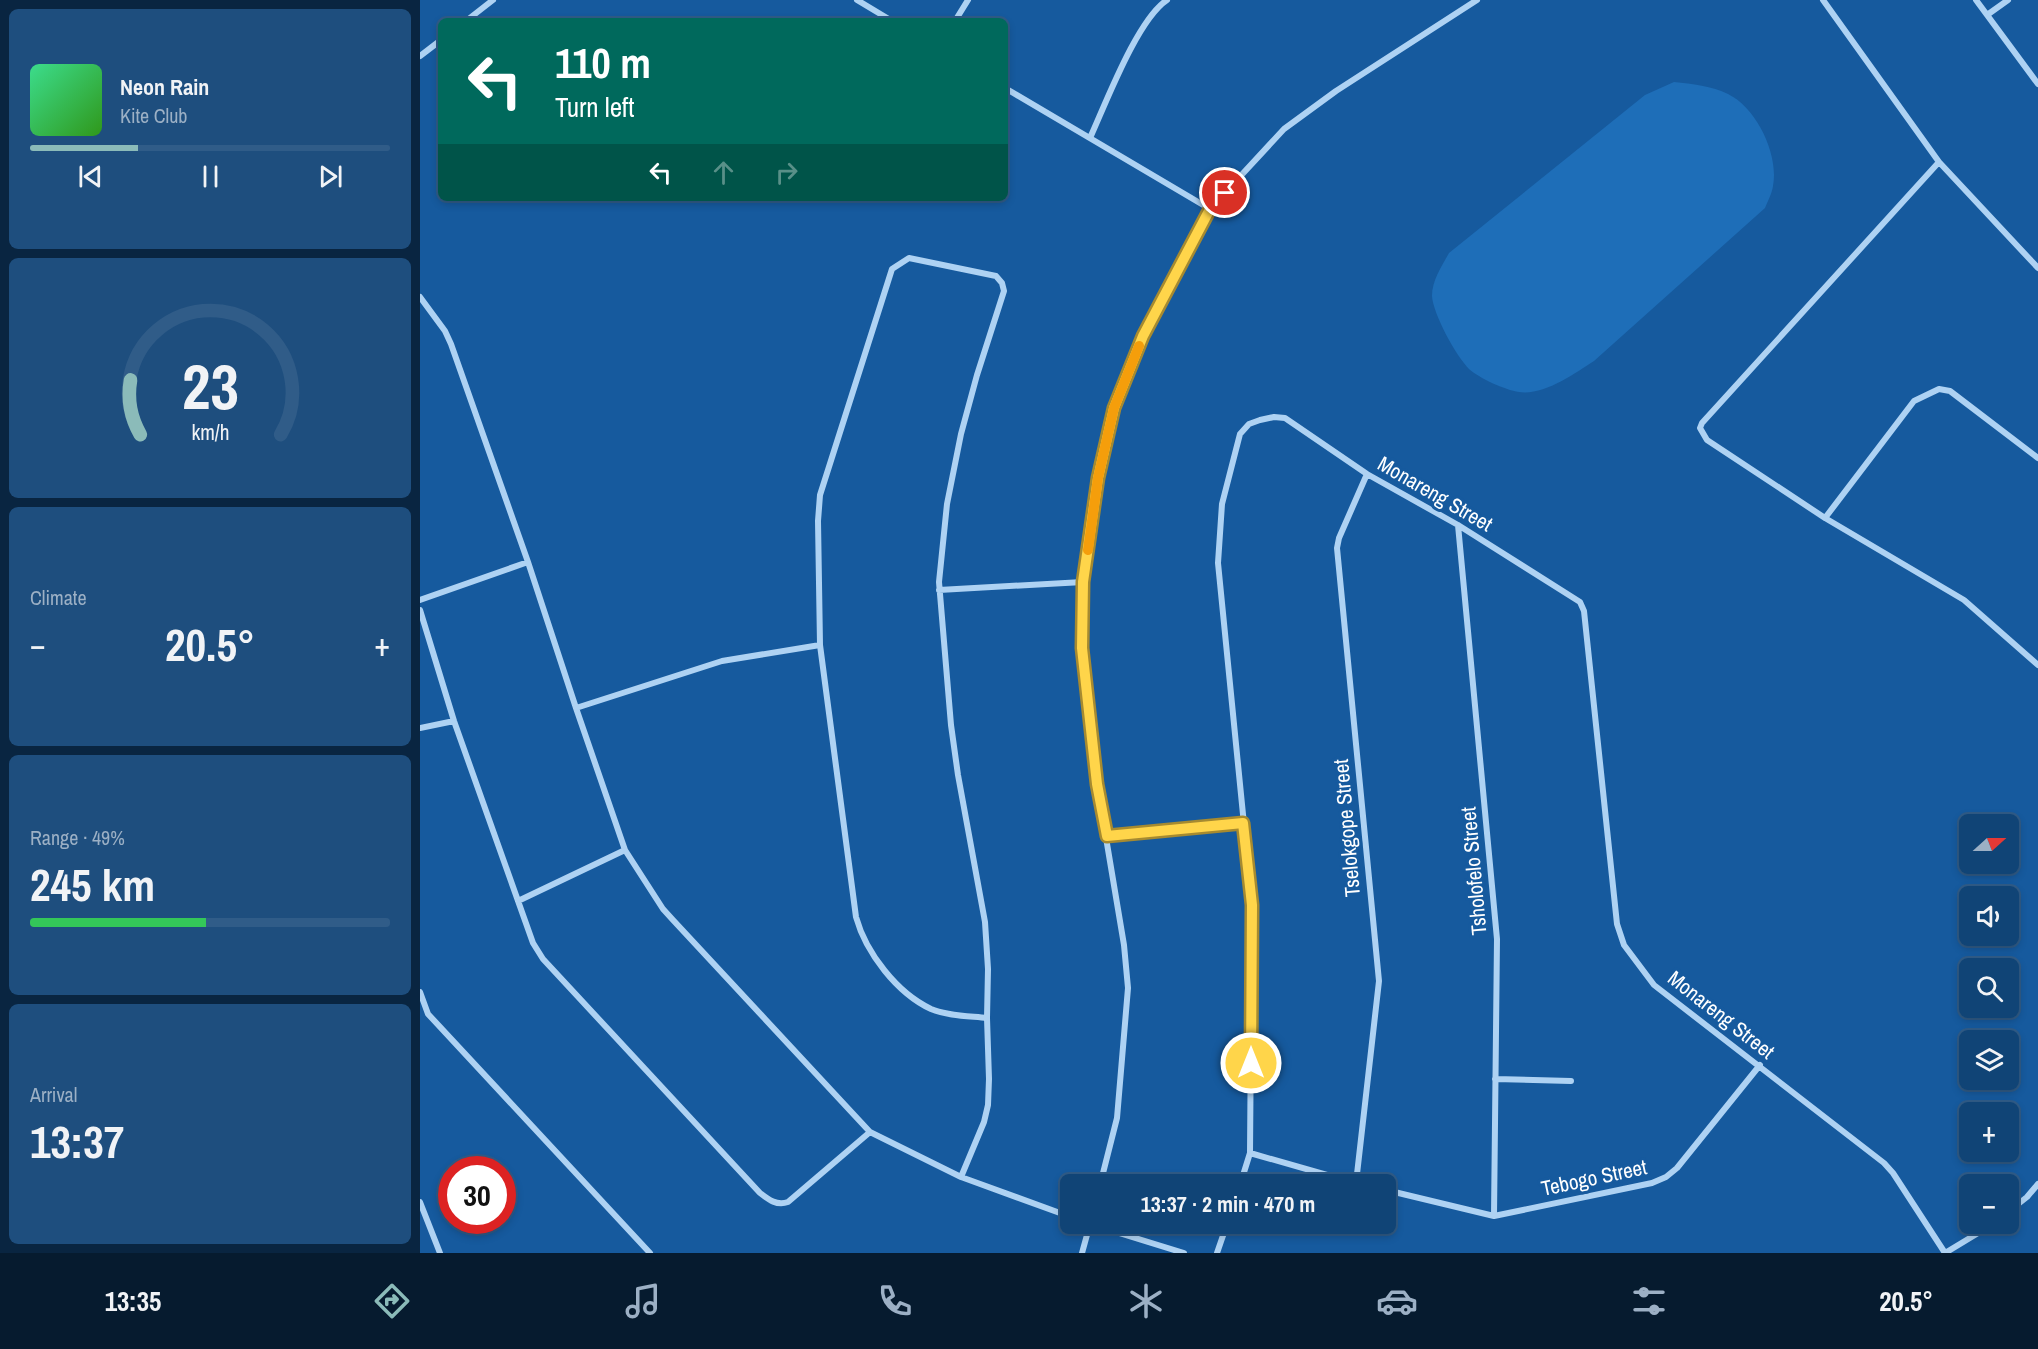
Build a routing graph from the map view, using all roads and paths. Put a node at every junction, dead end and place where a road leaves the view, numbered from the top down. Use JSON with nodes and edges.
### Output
{"nodes":[{"id":1,"x":493,"y":0,"type":"edge"},
{"id":2,"x":857,"y":0,"type":"edge"},
{"id":3,"x":968,"y":0,"type":"edge"},
{"id":4,"x":1167,"y":0,"type":"edge"},
{"id":5,"x":1477,"y":0,"type":"edge"},
{"id":6,"x":1823,"y":0,"type":"edge"},
{"id":7,"x":1976,"y":0,"type":"edge"},
{"id":8,"x":2008,"y":0,"type":"edge"},
{"id":9,"x":1987,"y":15,"type":"junction"},
{"id":10,"x":470,"y":18,"type":"edge"},
{"id":11,"x":887,"y":18,"type":"edge"},
{"id":12,"x":957,"y":18,"type":"edge"},
{"id":13,"x":438,"y":42,"type":"edge"},
{"id":14,"x":420,"y":56,"type":"edge"},
{"id":15,"x":2038,"y":84,"type":"edge"},
{"id":16,"x":1008,"y":90,"type":"edge"},
{"id":17,"x":1090,"y":138,"type":"junction"},
{"id":18,"x":1940,"y":162,"type":"junction"},
{"id":19,"x":1210,"y":209,"type":"junction"},
{"id":20,"x":2038,"y":268,"type":"edge"},
{"id":21,"x":420,"y":297,"type":"edge"},
{"id":22,"x":2038,"y":458,"type":"edge"},
{"id":23,"x":1366,"y":474,"type":"junction"},
{"id":24,"x":1825,"y":518,"type":"junction"},
{"id":25,"x":1458,"y":525,"type":"junction"},
{"id":26,"x":528,"y":562,"type":"junction"},
{"id":27,"x":1083,"y":582,"type":"junction"},
{"id":28,"x":939,"y":590,"type":"junction"},
{"id":29,"x":420,"y":600,"type":"edge"},
{"id":30,"x":420,"y":609,"type":"edge"},
{"id":31,"x":820,"y":645,"type":"junction"},
{"id":32,"x":2038,"y":665,"type":"edge"},
{"id":33,"x":576,"y":708,"type":"junction"},
{"id":34,"x":454,"y":721,"type":"junction"},
{"id":35,"x":420,"y":728,"type":"edge"},
{"id":36,"x":1243,"y":823,"type":"junction"},
{"id":37,"x":1107,"y":836,"type":"junction"},
{"id":38,"x":625,"y":850,"type":"junction"},
{"id":39,"x":518,"y":902,"type":"junction"},
{"id":40,"x":420,"y":992,"type":"edge"},
{"id":41,"x":987,"y":1018,"type":"junction"},
{"id":42,"x":1760,"y":1065,"type":"junction"},
{"id":43,"x":1495,"y":1080,"type":"junction"},
{"id":44,"x":1571,"y":1081,"type":"dead end"},
{"id":45,"x":870,"y":1132,"type":"junction"},
{"id":46,"x":1250,"y":1153,"type":"junction"},
{"id":47,"x":1103,"y":1174,"type":"edge"},
{"id":48,"x":1243,"y":1174,"type":"edge"},
{"id":49,"x":1324,"y":1174,"type":"edge"},
{"id":50,"x":1360,"y":1174,"type":"edge"},
{"id":51,"x":962,"y":1177,"type":"junction"},
{"id":52,"x":2038,"y":1184,"type":"edge"},
{"id":53,"x":1396,"y":1193,"type":"edge"},
{"id":54,"x":420,"y":1202,"type":"edge"},
{"id":55,"x":2019,"y":1203,"type":"edge"},
{"id":56,"x":1060,"y":1213,"type":"edge"},
{"id":57,"x":1494,"y":1216,"type":"junction"},
{"id":58,"x":1087,"y":1234,"type":"edge"},
{"id":59,"x":1122,"y":1234,"type":"edge"},
{"id":60,"x":1224,"y":1234,"type":"edge"},
{"id":61,"x":1976,"y":1234,"type":"edge"},
{"id":62,"x":440,"y":1253,"type":"edge"},
{"id":63,"x":650,"y":1253,"type":"edge"},
{"id":64,"x":1082,"y":1253,"type":"edge"},
{"id":65,"x":1184,"y":1253,"type":"edge"},
{"id":66,"x":1217,"y":1253,"type":"edge"},
{"id":67,"x":1945,"y":1253,"type":"edge"}],
"edges":[{"from":1,"to":10,"type":"street"},
{"from":2,"to":11,"type":"street"},
{"from":3,"to":12,"type":"street"},
{"from":4,"to":17,"type":"street"},
{"from":5,"to":19,"type":"street"},
{"from":6,"to":18,"type":"street"},
{"from":7,"to":9,"type":"street"},
{"from":8,"to":9,"type":"street"},
{"from":9,"to":15,"type":"street"},
{"from":13,"to":14,"type":"street"},
{"from":16,"to":17,"type":"street"},
{"from":17,"to":19,"type":"street"},
{"from":18,"to":20,"type":"street"},
{"from":18,"to":24,"type":"street"},
{"from":19,"to":27,"type":"street"},
{"from":21,"to":26,"type":"street"},
{"from":22,"to":24,"type":"street"},
{"from":23,"to":25,"type":"street","name":"Monareng Street"},
{"from":23,"to":36,"type":"street","name":"Monareng Street"},
{"from":23,"to":50,"type":"street","name":"Tselokgope Street"},
{"from":24,"to":32,"type":"street"},
{"from":25,"to":42,"type":"street","name":"Monareng Street"},
{"from":25,"to":43,"type":"street","name":"Tsholofelo Street"},
{"from":26,"to":29,"type":"street"},
{"from":26,"to":33,"type":"street"},
{"from":27,"to":28,"type":"street"},
{"from":27,"to":37,"type":"street"},
{"from":28,"to":31,"type":"street"},
{"from":28,"to":41,"type":"street"},
{"from":30,"to":34,"type":"street"},
{"from":31,"to":33,"type":"street"},
{"from":31,"to":41,"type":"street"},
{"from":33,"to":38,"type":"street"},
{"from":34,"to":35,"type":"street"},
{"from":34,"to":39,"type":"street"},
{"from":36,"to":37,"type":"street"},
{"from":36,"to":46,"type":"street","name":"Monareng Street"},
{"from":37,"to":47,"type":"street"},
{"from":38,"to":39,"type":"street"},
{"from":38,"to":45,"type":"street"},
{"from":39,"to":45,"type":"street"},
{"from":40,"to":63,"type":"street"},
{"from":41,"to":51,"type":"street"},
{"from":42,"to":57,"type":"street","name":"Tebogo Street"},
{"from":42,"to":67,"type":"street","name":"Monareng Street"},
{"from":43,"to":44,"type":"street"},
{"from":43,"to":57,"type":"street","name":"Tsholofelo Street"},
{"from":45,"to":51,"type":"street"},
{"from":46,"to":48,"type":"street","name":"Monareng Street"},
{"from":46,"to":49,"type":"street"},
{"from":51,"to":56,"type":"street"},
{"from":52,"to":55,"type":"street"},
{"from":53,"to":57,"type":"street","name":"Tebogo Street"},
{"from":54,"to":62,"type":"street"},
{"from":58,"to":64,"type":"street"},
{"from":59,"to":65,"type":"street"},
{"from":60,"to":66,"type":"street"},
{"from":61,"to":67,"type":"street"}]}
